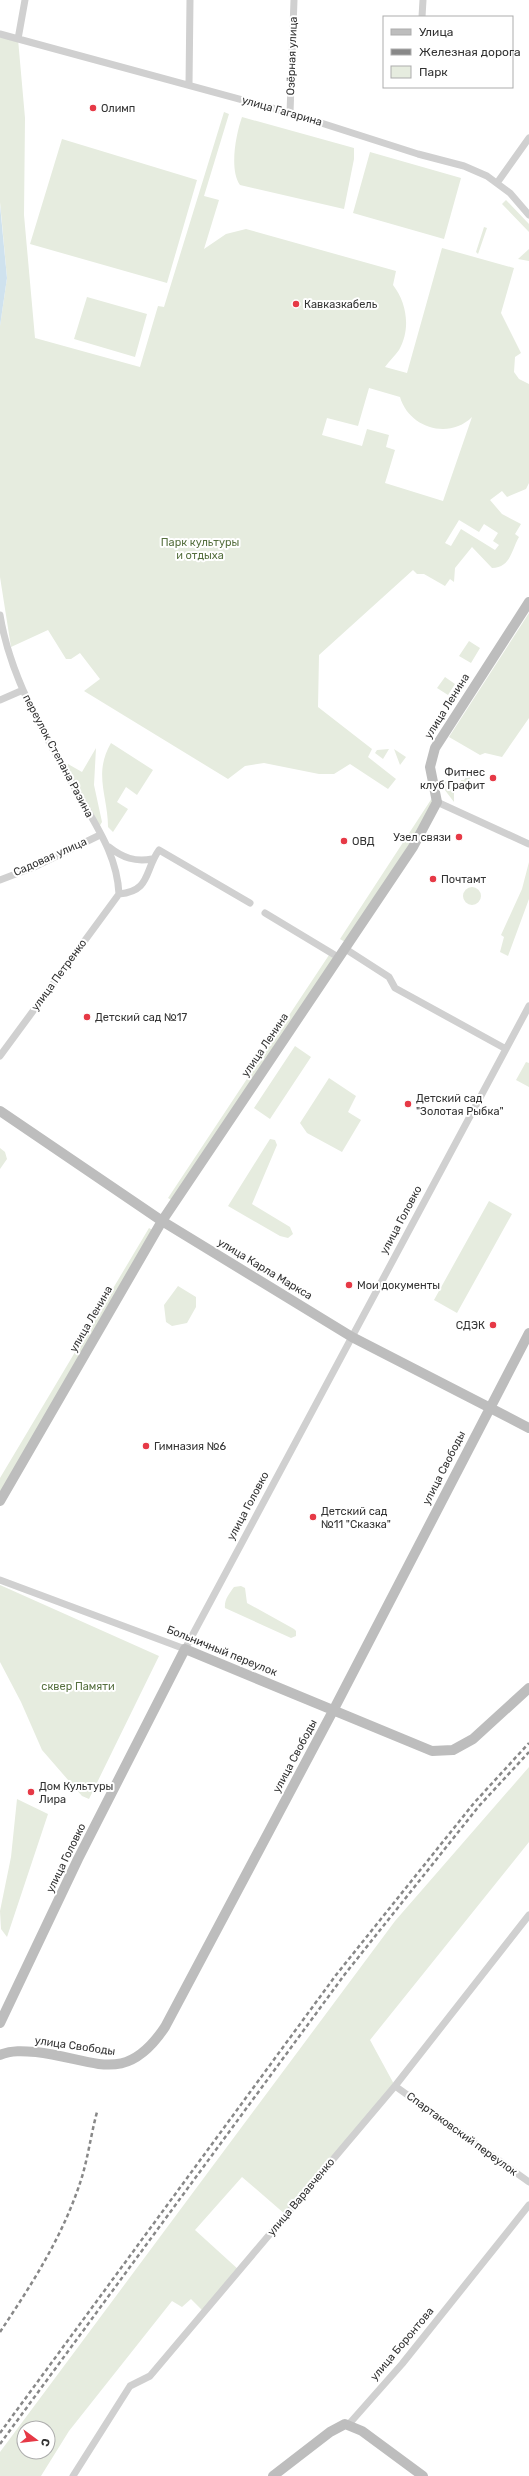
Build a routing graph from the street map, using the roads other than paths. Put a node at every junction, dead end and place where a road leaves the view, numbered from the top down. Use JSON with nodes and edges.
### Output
{"nodes":[{"id":1,"x":25,"y":0,"type":"edge"},
{"id":2,"x":190,"y":0,"type":"edge"},
{"id":3,"x":294,"y":0,"type":"edge"},
{"id":4,"x":423,"y":0,"type":"edge"},
{"id":5,"x":422,"y":16,"type":"edge"},
{"id":6,"x":0,"y":34,"type":"edge"},
{"id":7,"x":18,"y":39,"type":"junction"},
{"id":8,"x":189,"y":85,"type":"junction"},
{"id":9,"x":290,"y":112,"type":"junction"},
{"id":10,"x":529,"y":138,"type":"edge"},
{"id":11,"x":497,"y":183,"type":"junction"},
{"id":12,"x":529,"y":215,"type":"edge"},
{"id":13,"x":529,"y":602,"type":"edge"},
{"id":14,"x":0,"y":615,"type":"edge"},
{"id":15,"x":23,"y":690,"type":"junction"},
{"id":16,"x":0,"y":700,"type":"edge"},
{"id":17,"x":437,"y":802,"type":"junction"},
{"id":18,"x":100,"y":834,"type":"junction"},
{"id":19,"x":529,"y":844,"type":"edge"},
{"id":20,"x":109,"y":847,"type":"junction"},
{"id":21,"x":152,"y":859,"type":"junction"},
{"id":22,"x":0,"y":880,"type":"edge"},
{"id":23,"x":119,"y":894,"type":"junction"},
{"id":24,"x":250,"y":903,"type":"dead end"},
{"id":25,"x":266,"y":913,"type":"dead end"},
{"id":26,"x":344,"y":948,"type":"junction"},
{"id":27,"x":338,"y":957,"type":"junction"},
{"id":28,"x":529,"y":1006,"type":"edge"},
{"id":29,"x":506,"y":1049,"type":"junction"},
{"id":30,"x":0,"y":1056,"type":"edge"},
{"id":31,"x":0,"y":1111,"type":"edge"},
{"id":32,"x":162,"y":1221,"type":"junction"},
{"id":33,"x":529,"y":1333,"type":"edge"},
{"id":34,"x":352,"y":1337,"type":"junction"},
{"id":35,"x":489,"y":1408,"type":"junction"},
{"id":36,"x":529,"y":1428,"type":"edge"},
{"id":37,"x":0,"y":1501,"type":"edge"},
{"id":38,"x":0,"y":1580,"type":"edge"},
{"id":39,"x":185,"y":1649,"type":"junction"},
{"id":40,"x":529,"y":1688,"type":"edge"},
{"id":41,"x":334,"y":1709,"type":"junction"},
{"id":42,"x":529,"y":1915,"type":"edge"},
{"id":43,"x":0,"y":2023,"type":"edge"},
{"id":44,"x":0,"y":2055,"type":"edge"},
{"id":45,"x":395,"y":2086,"type":"junction"},
{"id":46,"x":529,"y":2182,"type":"edge"},
{"id":47,"x":529,"y":2205,"type":"edge"},
{"id":48,"x":349,"y":2424,"type":"junction"},
{"id":49,"x":73,"y":2476,"type":"edge"},
{"id":50,"x":273,"y":2476,"type":"edge"},
{"id":51,"x":423,"y":2476,"type":"edge"}],
"edges":[{"from":1,"to":7,"type":"street"},
{"from":2,"to":8,"type":"street"},
{"from":3,"to":9,"type":"street","name":"Озёрная улица"},
{"from":4,"to":5,"type":"street"},
{"from":6,"to":7,"type":"street","name":"улица Гагарина"},
{"from":7,"to":8,"type":"street","name":"улица Гагарина"},
{"from":8,"to":9,"type":"street","name":"улица Гагарина"},
{"from":9,"to":11,"type":"street","name":"улица Гагарина"},
{"from":10,"to":11,"type":"street"},
{"from":11,"to":12,"type":"street","name":"улица Гагарина"},
{"from":13,"to":17,"type":"street","name":"улица Ленина"},
{"from":14,"to":15,"type":"street","name":"переулок Степана Разина"},
{"from":15,"to":16,"type":"street"},
{"from":15,"to":18,"type":"street","name":"переулок Степана Разина"},
{"from":17,"to":19,"type":"street"},
{"from":17,"to":26,"type":"street","name":"улица Ленина"},
{"from":18,"to":20,"type":"street","name":"переулок Степана Разина"},
{"from":18,"to":22,"type":"street","name":"Садовая улица"},
{"from":20,"to":21,"type":"street"},
{"from":20,"to":23,"type":"street","name":"переулок Степана Разина"},
{"from":21,"to":23,"type":"street"},
{"from":21,"to":24,"type":"street"},
{"from":23,"to":30,"type":"street","name":"улица Петренко"},
{"from":25,"to":27,"type":"street"},
{"from":26,"to":27,"type":"street","name":"улица Ленина"},
{"from":26,"to":29,"type":"street"},
{"from":27,"to":32,"type":"street","name":"улица Ленина"},
{"from":28,"to":29,"type":"street","name":"улица Головко"},
{"from":29,"to":34,"type":"street","name":"улица Головко"},
{"from":31,"to":32,"type":"street","name":"улица Карла Маркса"},
{"from":32,"to":34,"type":"street","name":"улица Карла Маркса"},
{"from":32,"to":37,"type":"street","name":"улица Ленина"},
{"from":33,"to":35,"type":"street","name":"улица Свободы"},
{"from":34,"to":35,"type":"street","name":"улица Карла Маркса"},
{"from":34,"to":39,"type":"street","name":"улица Головко"},
{"from":35,"to":36,"type":"street","name":"улица Карла Маркса"},
{"from":35,"to":41,"type":"street","name":"улица Свободы"},
{"from":38,"to":39,"type":"street","name":"Больничный переулок"},
{"from":39,"to":41,"type":"street","name":"Больничный переулок"},
{"from":39,"to":43,"type":"street","name":"улица Головко"},
{"from":40,"to":41,"type":"street","name":"Больничный переулок"},
{"from":41,"to":44,"type":"street","name":"улица Свободы"},
{"from":42,"to":45,"type":"street","name":"улица Варавченко"},
{"from":45,"to":46,"type":"street","name":"Спартаковский переулок"},
{"from":45,"to":49,"type":"street","name":"улица Варавченко"},
{"from":47,"to":48,"type":"street","name":"улица Боронтова"},
{"from":48,"to":50,"type":"street","name":"улица Боронтова"},
{"from":48,"to":51,"type":"street"}]}
